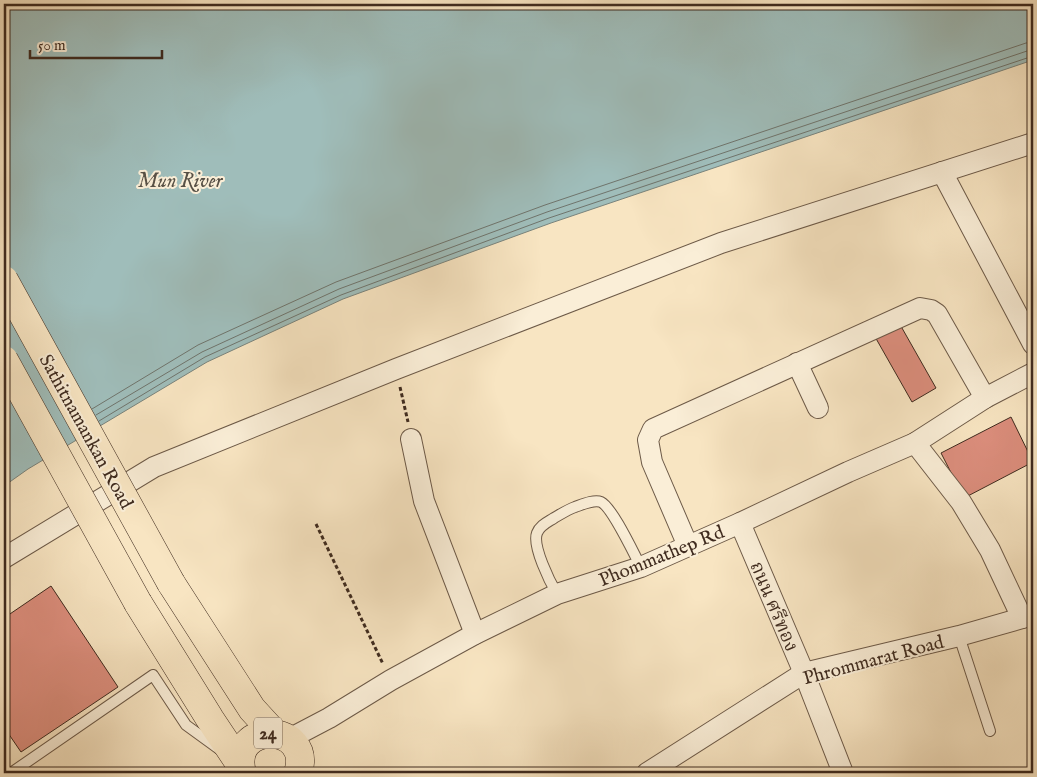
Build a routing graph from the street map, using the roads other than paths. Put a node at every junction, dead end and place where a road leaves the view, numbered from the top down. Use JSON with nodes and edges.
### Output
{"nodes":[{"id":1,"x":1033,"y":142,"type":"edge"},
{"id":2,"x":942,"y":172,"type":"junction"},
{"id":3,"x":4,"y":280,"type":"edge"},
{"id":4,"x":1033,"y":344,"type":"edge"},
{"id":5,"x":4,"y":360,"type":"edge"},
{"id":6,"x":797,"y":363,"type":"junction"},
{"id":7,"x":1033,"y":372,"type":"edge"},
{"id":8,"x":985,"y":398,"type":"junction"},
{"id":9,"x":818,"y":408,"type":"dead end"},
{"id":10,"x":411,"y":439,"type":"road end"},
{"id":11,"x":915,"y":442,"type":"junction"},
{"id":12,"x":740,"y":523,"type":"junction"},
{"id":13,"x":688,"y":546,"type":"junction"},
{"id":14,"x":4,"y":558,"type":"edge"},
{"id":15,"x":640,"y":567,"type":"junction"},
{"id":16,"x":557,"y":594,"type":"junction"},
{"id":17,"x":1028,"y":617,"type":"edge"},
{"id":18,"x":475,"y":634,"type":"junction"},
{"id":19,"x":959,"y":636,"type":"junction"},
{"id":20,"x":804,"y":674,"type":"junction"},
{"id":21,"x":990,"y":731,"type":"dead end"},
{"id":22,"x":281,"y":736,"type":"junction"},
{"id":23,"x":241,"y":769,"type":"edge"},
{"id":24,"x":11,"y":773,"type":"edge"},
{"id":25,"x":298,"y":773,"type":"edge"},
{"id":26,"x":647,"y":773,"type":"edge"},
{"id":27,"x":843,"y":773,"type":"edge"}],
"edges":[{"from":1,"to":2,"type":"street"},
{"from":2,"to":4,"type":"street"},
{"from":2,"to":14,"type":"street"},
{"from":3,"to":22,"type":"main road","name":"Sathitnamankan Road","bridge":true},
{"from":5,"to":23,"type":"main road","name":"Sathitnamankan Road","bridge":true},
{"from":6,"to":8,"type":"street"},
{"from":6,"to":9,"type":"street"},
{"from":6,"to":13,"type":"street"},
{"from":7,"to":8,"type":"street","name":"Phommathep Rd"},
{"from":8,"to":11,"type":"street","name":"Phommathep Rd"},
{"from":10,"to":18,"type":"street"},
{"from":11,"to":12,"type":"street","name":"Phommathep Rd"},
{"from":11,"to":17,"type":"street"},
{"from":12,"to":13,"type":"street","name":"Phommathep Rd"},
{"from":12,"to":20,"type":"street","name":"ถนน ศรีทอง"},
{"from":13,"to":15,"type":"street","name":"Phommathep Rd"},
{"from":15,"to":16,"type":"street","name":"Phommathep Rd"},
{"from":15,"to":16,"type":"lane"},
{"from":16,"to":18,"type":"street","name":"Phommathep Rd"},
{"from":17,"to":19,"type":"street","name":"Phrommarat Road"},
{"from":18,"to":22,"type":"street","name":"Phommathep Rd"},
{"from":19,"to":20,"type":"street","name":"Phrommarat Road"},
{"from":19,"to":21,"type":"lane"},
{"from":20,"to":26,"type":"street","name":"Phrommarat Road"},
{"from":20,"to":27,"type":"street","name":"ถนน ศรีทอง"},
{"from":22,"to":23,"type":"main road","number":"24"},
{"from":22,"to":25,"type":"main road","number":"24"},
{"from":23,"to":24,"type":"lane"}]}
